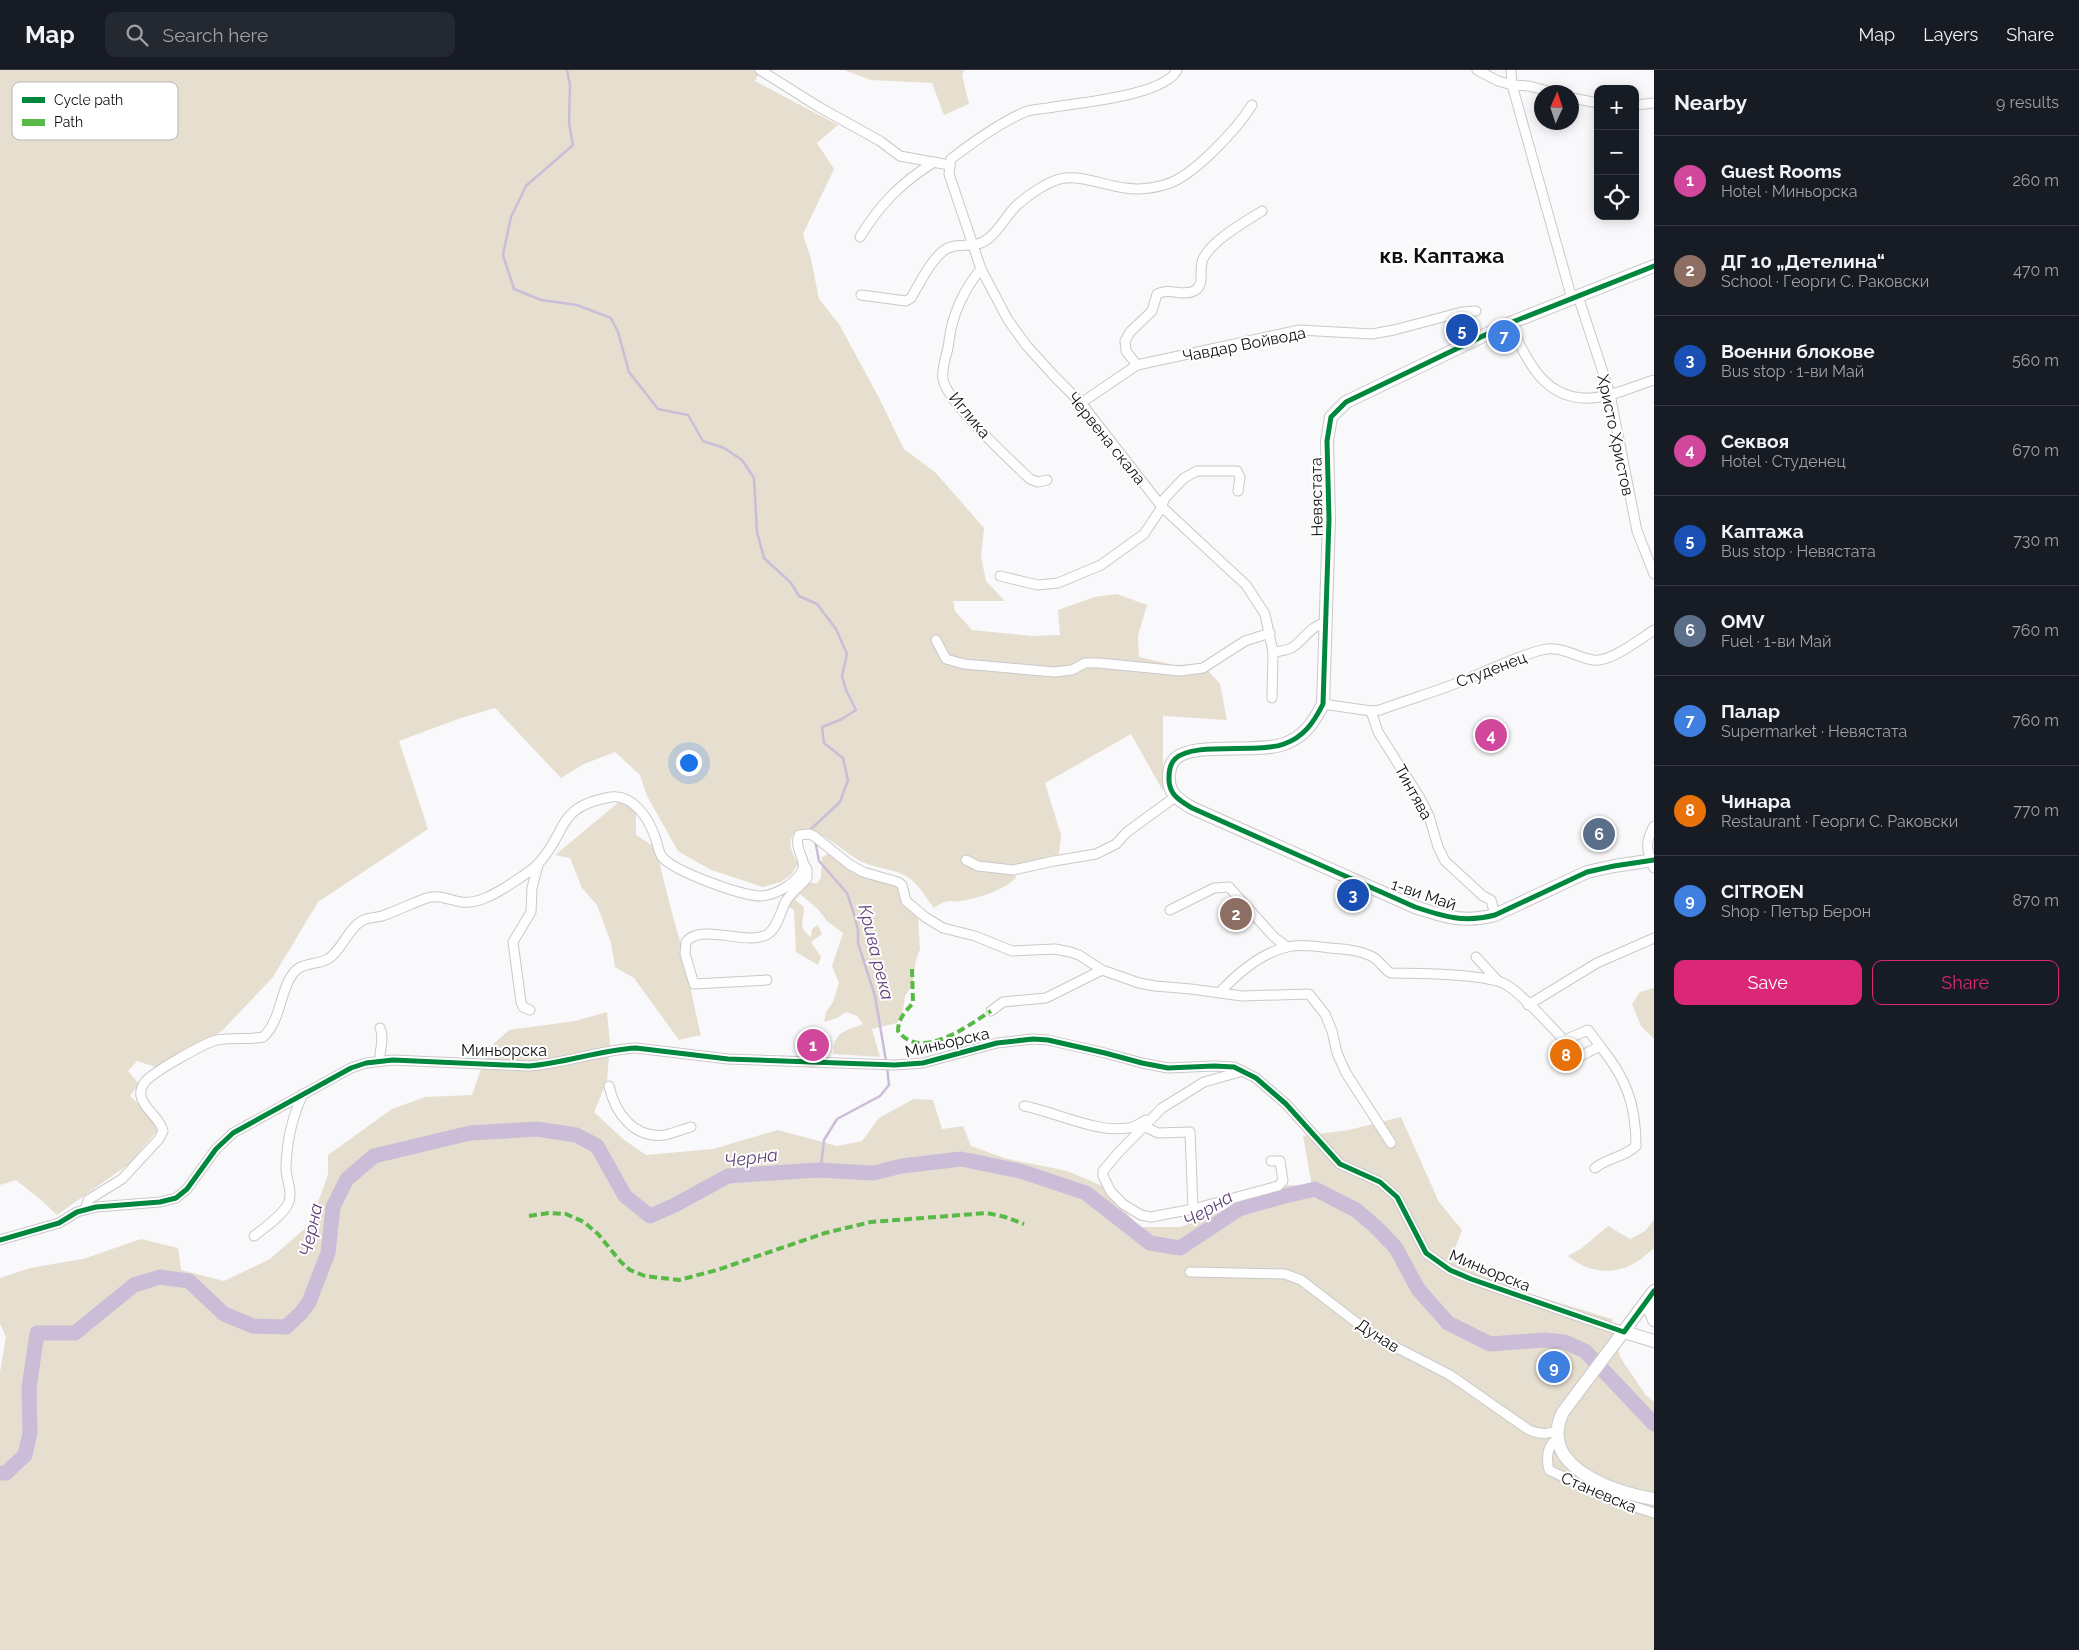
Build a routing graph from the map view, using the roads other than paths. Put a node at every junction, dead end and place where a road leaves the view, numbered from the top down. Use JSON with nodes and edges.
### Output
{"nodes":[{"id":1,"x":760,"y":70,"type":"edge"},
{"id":2,"x":1177,"y":70,"type":"edge"},
{"id":3,"x":1477,"y":70,"type":"edge"},
{"id":4,"x":1511,"y":70,"type":"edge"},
{"id":5,"x":1512,"y":85,"type":"junction"},
{"id":6,"x":1534,"y":87,"type":"edge"},
{"id":7,"x":1579,"y":99,"type":"edge"},
{"id":8,"x":1594,"y":102,"type":"edge"},
{"id":9,"x":1654,"y":103,"type":"edge"},
{"id":10,"x":1252,"y":105,"type":"dead end"},
{"id":11,"x":1639,"y":105,"type":"edge"},
{"id":12,"x":934,"y":162,"type":"junction"},
{"id":13,"x":949,"y":165,"type":"junction"},
{"id":14,"x":1262,"y":211,"type":"dead end"},
{"id":15,"x":860,"y":237,"type":"dead end"},
{"id":16,"x":973,"y":246,"type":"junction"},
{"id":17,"x":1654,"y":266,"type":"edge"},
{"id":18,"x":981,"y":269,"type":"junction"},
{"id":19,"x":861,"y":295,"type":"dead end"},
{"id":20,"x":1575,"y":298,"type":"junction"},
{"id":21,"x":1476,"y":311,"type":"dead end"},
{"id":22,"x":1510,"y":323,"type":"junction"},
{"id":23,"x":1137,"y":365,"type":"junction"},
{"id":24,"x":1654,"y":380,"type":"edge"},
{"id":25,"x":1610,"y":394,"type":"junction"},
{"id":26,"x":1081,"y":403,"type":"junction"},
{"id":27,"x":1047,"y":480,"type":"dead end"},
{"id":28,"x":1238,"y":491,"type":"dead end"},
{"id":29,"x":1162,"y":507,"type":"junction"},
{"id":30,"x":1654,"y":574,"type":"edge"},
{"id":31,"x":1000,"y":576,"type":"dead end"},
{"id":32,"x":1326,"y":623,"type":"junction"},
{"id":33,"x":1654,"y":630,"type":"edge"},
{"id":34,"x":1270,"y":633,"type":"junction"},
{"id":35,"x":936,"y":640,"type":"dead end"},
{"id":36,"x":1274,"y":652,"type":"junction"},
{"id":37,"x":1272,"y":698,"type":"dead end"},
{"id":38,"x":1323,"y":704,"type":"junction"},
{"id":39,"x":1371,"y":712,"type":"junction"},
{"id":40,"x":1175,"y":797,"type":"junction"},
{"id":41,"x":1654,"y":826,"type":"edge"},
{"id":42,"x":966,"y":860,"type":"dead end"},
{"id":43,"x":803,"y":863,"type":"junction"},
{"id":44,"x":1653,"y":863,"type":"edge"},
{"id":45,"x":538,"y":864,"type":"junction"},
{"id":46,"x":1170,"y":910,"type":"dead end"},
{"id":47,"x":1495,"y":914,"type":"junction"},
{"id":48,"x":1654,"y":938,"type":"edge"},
{"id":49,"x":1287,"y":947,"type":"junction"},
{"id":50,"x":1476,"y":957,"type":"dead end"},
{"id":51,"x":1102,"y":970,"type":"junction"},
{"id":52,"x":767,"y":980,"type":"dead end"},
{"id":53,"x":1498,"y":981,"type":"junction"},
{"id":54,"x":1220,"y":992,"type":"junction"},
{"id":55,"x":1528,"y":1004,"type":"junction"},
{"id":56,"x":530,"y":1010,"type":"dead end"},
{"id":57,"x":991,"y":1011,"type":"dead end"},
{"id":58,"x":380,"y":1028,"type":"dead end"},
{"id":59,"x":1566,"y":1042,"type":"junction"},
{"id":60,"x":1600,"y":1046,"type":"junction"},
{"id":61,"x":380,"y":1061,"type":"junction"},
{"id":62,"x":1243,"y":1071,"type":"junction"},
{"id":63,"x":609,"y":1086,"type":"dead end"},
{"id":64,"x":303,"y":1094,"type":"junction"},
{"id":65,"x":1024,"y":1106,"type":"dead end"},
{"id":66,"x":1153,"y":1117,"type":"junction"},
{"id":67,"x":1144,"y":1126,"type":"junction"},
{"id":68,"x":691,"y":1127,"type":"dead end"},
{"id":69,"x":1391,"y":1143,"type":"dead end"},
{"id":70,"x":1271,"y":1161,"type":"dead end"},
{"id":71,"x":1595,"y":1168,"type":"dead end"},
{"id":72,"x":1193,"y":1209,"type":"junction"},
{"id":73,"x":85,"y":1210,"type":"junction"},
{"id":74,"x":254,"y":1236,"type":"dead end"},
{"id":75,"x":0,"y":1240,"type":"edge"},
{"id":76,"x":1190,"y":1272,"type":"dead end"},
{"id":77,"x":1653,"y":1292,"type":"edge"},
{"id":78,"x":1654,"y":1320,"type":"edge"},
{"id":79,"x":1624,"y":1332,"type":"junction"},
{"id":80,"x":1654,"y":1340,"type":"edge"},
{"id":81,"x":1557,"y":1435,"type":"junction"},
{"id":82,"x":1654,"y":1499,"type":"edge"},
{"id":83,"x":1654,"y":1512,"type":"edge"}],
"edges":[{"from":1,"to":12,"type":"street"},
{"from":2,"to":13,"type":"street"},
{"from":3,"to":5,"type":"street"},
{"from":4,"to":5,"type":"street","name":"Христо Христов"},
{"from":5,"to":6,"type":"street"},
{"from":5,"to":20,"type":"street","name":"Христо Христов"},
{"from":7,"to":8,"type":"street"},
{"from":9,"to":11,"type":"street"},
{"from":10,"to":16,"type":"street"},
{"from":12,"to":13,"type":"street"},
{"from":12,"to":15,"type":"street"},
{"from":13,"to":16,"type":"street","name":"Червена скала"},
{"from":14,"to":23,"type":"street"},
{"from":16,"to":18,"type":"street","name":"Червена скала"},
{"from":16,"to":19,"type":"street"},
{"from":17,"to":20,"type":"street","name":"Невястата"},
{"from":18,"to":26,"type":"street","name":"Червена скала"},
{"from":18,"to":27,"type":"street","name":"Иглика"},
{"from":20,"to":22,"type":"street","name":"Невястата"},
{"from":20,"to":25,"type":"street","name":"Христо Христов"},
{"from":21,"to":23,"type":"street","name":"Чавдар Войвода"},
{"from":22,"to":25,"type":"street"},
{"from":22,"to":32,"type":"street","name":"Невястата"},
{"from":23,"to":26,"type":"street","name":"Чавдар Войвода"},
{"from":24,"to":25,"type":"street"},
{"from":25,"to":30,"type":"street","name":"Христо Христов"},
{"from":26,"to":29,"type":"street","name":"Червена скала"},
{"from":28,"to":29,"type":"street"},
{"from":29,"to":31,"type":"street"},
{"from":29,"to":34,"type":"street","name":"Червена скала"},
{"from":32,"to":36,"type":"street"},
{"from":32,"to":38,"type":"street","name":"Невястата"},
{"from":33,"to":39,"type":"street","name":"Студенец"},
{"from":34,"to":35,"type":"street"},
{"from":34,"to":36,"type":"street","name":"Червена скала"},
{"from":36,"to":37,"type":"street","name":"Червена скала"},
{"from":38,"to":39,"type":"street","name":"Студенец"},
{"from":38,"to":40,"type":"street","name":"Невястата"},
{"from":39,"to":47,"type":"street","name":"Тинтява"},
{"from":40,"to":42,"type":"street"},
{"from":40,"to":47,"type":"street","name":"1-ви Май"},
{"from":41,"to":44,"type":"street"},
{"from":43,"to":45,"type":"street"},
{"from":43,"to":51,"type":"street"},
{"from":43,"to":52,"type":"street"},
{"from":44,"to":47,"type":"street","name":"1-ви Май"},
{"from":45,"to":56,"type":"street"},
{"from":45,"to":73,"type":"street"},
{"from":46,"to":49,"type":"street"},
{"from":48,"to":55,"type":"street"},
{"from":49,"to":53,"type":"street"},
{"from":49,"to":54,"type":"street"},
{"from":50,"to":53,"type":"street"},
{"from":51,"to":54,"type":"street"},
{"from":51,"to":57,"type":"street"},
{"from":53,"to":55,"type":"street"},
{"from":54,"to":69,"type":"street"},
{"from":55,"to":59,"type":"street"},
{"from":58,"to":61,"type":"street"},
{"from":59,"to":60,"type":"street"},
{"from":59,"to":60,"type":"street"},
{"from":60,"to":71,"type":"street"},
{"from":61,"to":62,"type":"street","name":"Миньорска"},
{"from":61,"to":64,"type":"street","name":"Миньорска"},
{"from":62,"to":66,"type":"street"},
{"from":62,"to":79,"type":"street","name":"Миньорска"},
{"from":63,"to":68,"type":"street"},
{"from":64,"to":73,"type":"street","name":"Миньорска"},
{"from":64,"to":74,"type":"street"},
{"from":65,"to":66,"type":"street"},
{"from":66,"to":67,"type":"street"},
{"from":67,"to":72,"type":"street"},
{"from":67,"to":72,"type":"street"},
{"from":70,"to":72,"type":"street"},
{"from":73,"to":75,"type":"street","name":"Миньорска"},
{"from":76,"to":81,"type":"street","name":"Дунав"},
{"from":77,"to":78,"type":"street"},
{"from":77,"to":79,"type":"street"},
{"from":79,"to":80,"type":"street"},
{"from":79,"to":81,"type":"street"},
{"from":81,"to":82,"type":"street"},
{"from":81,"to":83,"type":"street","name":"Станевска"}]}
